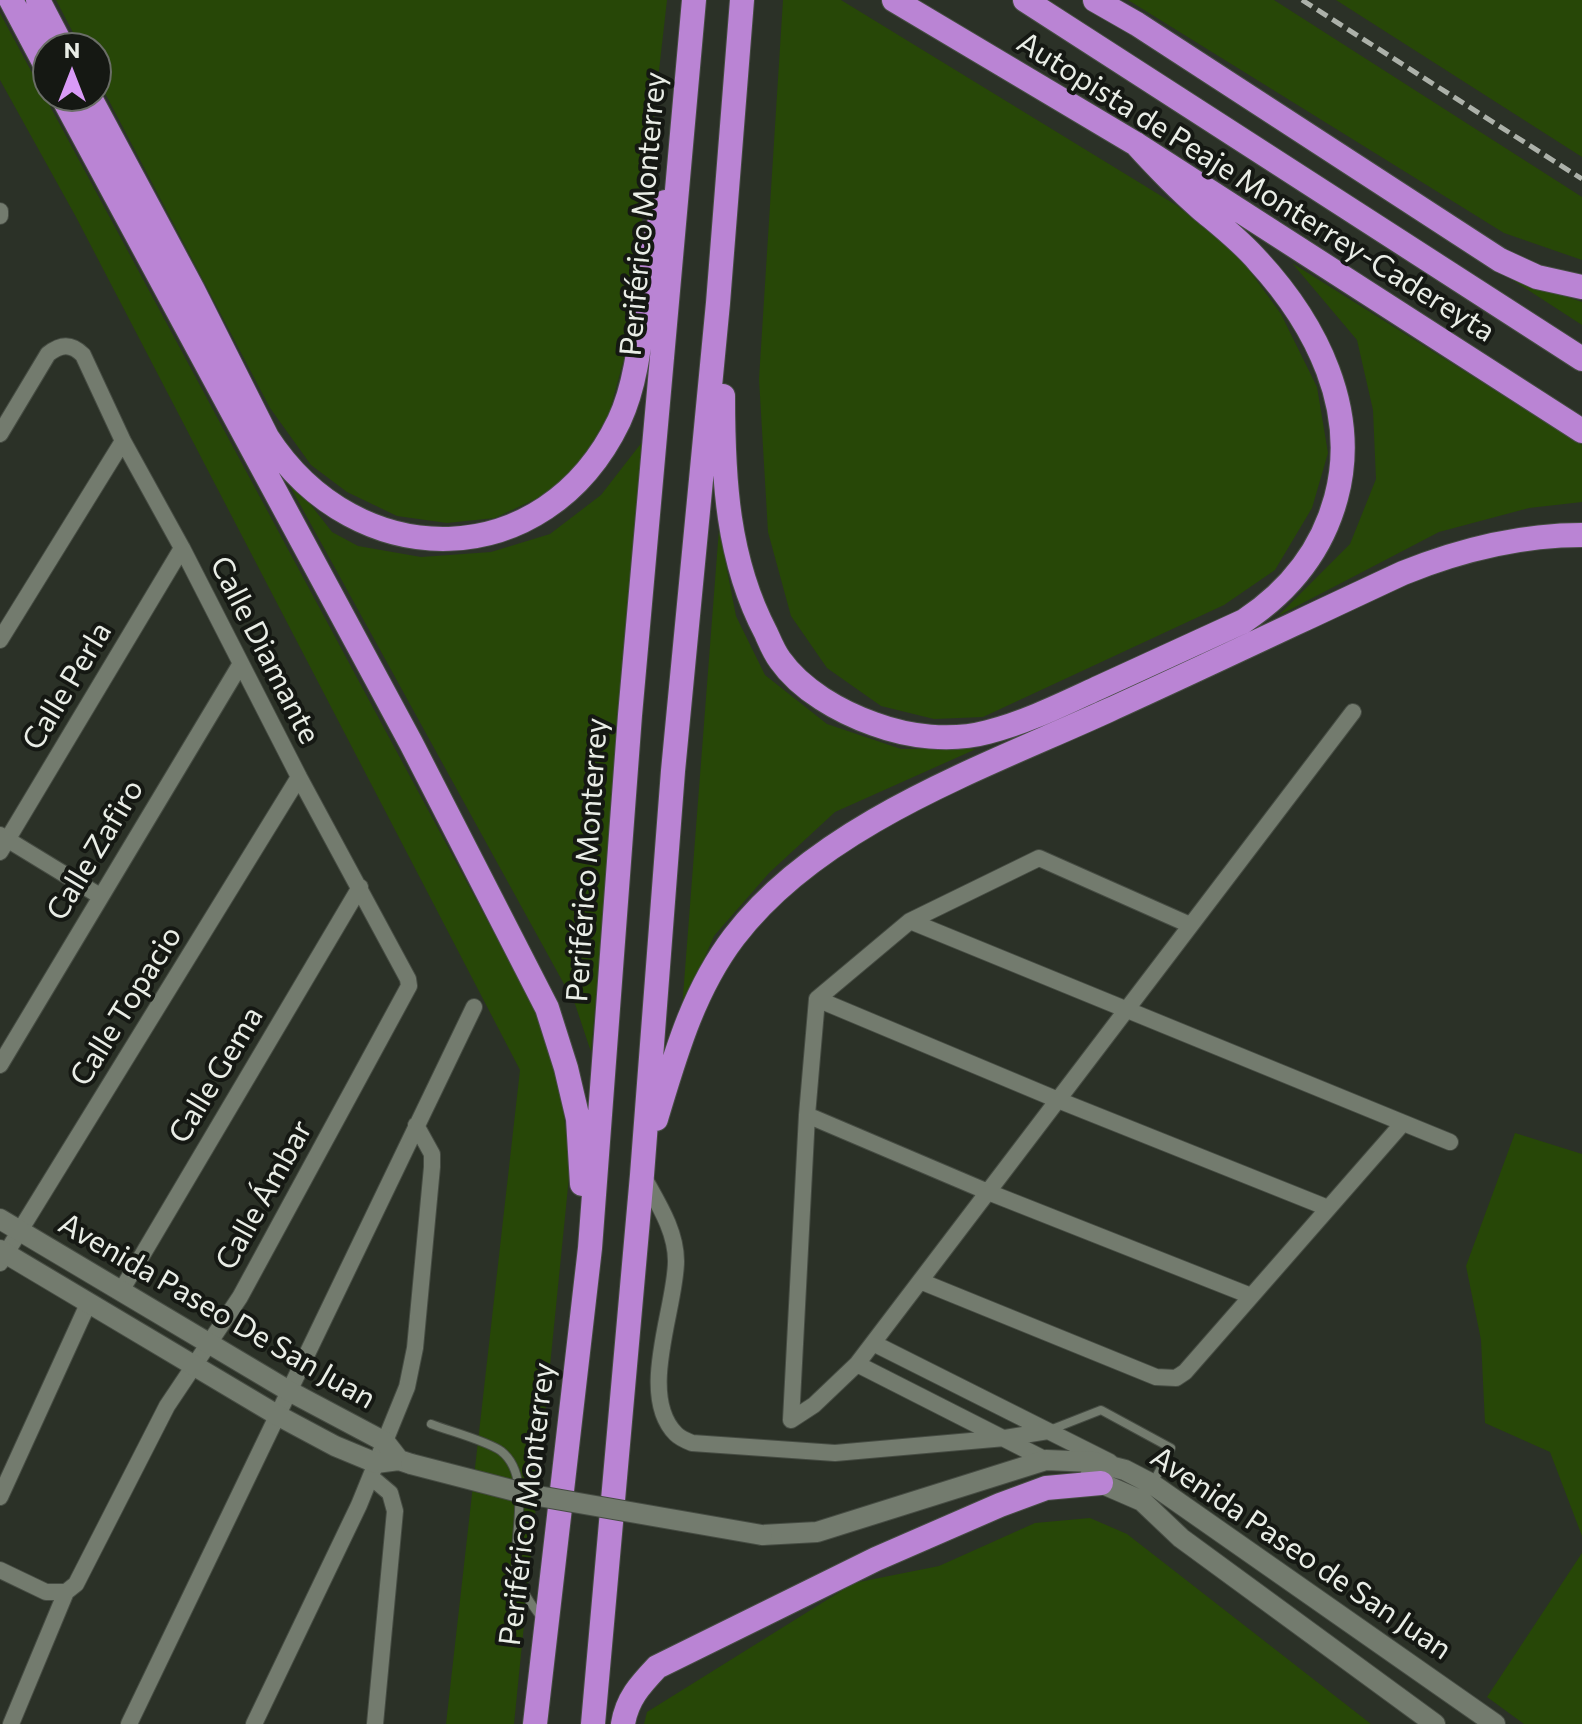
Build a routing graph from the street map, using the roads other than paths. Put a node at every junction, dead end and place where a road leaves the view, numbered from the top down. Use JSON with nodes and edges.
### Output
{"nodes":[{"id":1,"x":11,"y":0,"type":"edge"},
{"id":2,"x":38,"y":0,"type":"edge"},
{"id":3,"x":694,"y":0,"type":"edge"},
{"id":4,"x":742,"y":0,"type":"edge"},
{"id":5,"x":894,"y":0,"type":"edge"},
{"id":6,"x":1025,"y":0,"type":"edge"},
{"id":7,"x":1095,"y":0,"type":"edge"},
{"id":8,"x":55,"y":32,"type":"edge"},
{"id":9,"x":32,"y":40,"type":"edge"},
{"id":10,"x":71,"y":112,"type":"edge"},
{"id":11,"x":97,"y":112,"type":"edge"},
{"id":12,"x":1136,"y":144,"type":"junction"},
{"id":13,"x":680,"y":158,"type":"junction"},
{"id":14,"x":1582,"y":287,"type":"edge"},
{"id":15,"x":718,"y":303,"type":"junction"},
{"id":16,"x":1582,"y":359,"type":"edge"},
{"id":17,"x":1582,"y":431,"type":"edge"},
{"id":18,"x":0,"y":434,"type":"edge"},
{"id":19,"x":123,"y":441,"type":"junction"},
{"id":20,"x":1582,"y":535,"type":"edge"},
{"id":21,"x":182,"y":548,"type":"junction"},
{"id":22,"x":0,"y":640,"type":"edge"},
{"id":23,"x":240,"y":665,"type":"junction"},
{"id":24,"x":1353,"y":712,"type":"dead end"},
{"id":25,"x":299,"y":777,"type":"junction"},
{"id":26,"x":2,"y":842,"type":"edge"},
{"id":27,"x":360,"y":887,"type":"junction"},
{"id":28,"x":100,"y":896,"type":"junction"},
{"id":29,"x":910,"y":921,"type":"junction"},
{"id":30,"x":1190,"y":925,"type":"junction"},
{"id":31,"x":409,"y":986,"type":"joint"},
{"id":32,"x":817,"y":999,"type":"junction"},
{"id":33,"x":474,"y":1007,"type":"dead end"},
{"id":34,"x":1125,"y":1011,"type":"junction"},
{"id":35,"x":0,"y":1065,"type":"edge"},
{"id":36,"x":1058,"y":1100,"type":"junction"},
{"id":37,"x":807,"y":1115,"type":"junction"},
{"id":38,"x":1403,"y":1123,"type":"junction"},
{"id":39,"x":416,"y":1125,"type":"junction"},
{"id":40,"x":1450,"y":1142,"type":"dead end"},
{"id":41,"x":643,"y":1169,"type":"junction"},
{"id":42,"x":988,"y":1192,"type":"junction"},
{"id":43,"x":1328,"y":1208,"type":"junction"},
{"id":44,"x":0,"y":1219,"type":"edge"},
{"id":45,"x":20,"y":1231,"type":"junction"},
{"id":46,"x":590,"y":1248,"type":"junction"},
{"id":47,"x":2,"y":1256,"type":"edge"},
{"id":48,"x":920,"y":1281,"type":"junction"},
{"id":49,"x":121,"y":1291,"type":"junction"},
{"id":50,"x":1251,"y":1296,"type":"junction"},
{"id":51,"x":88,"y":1304,"type":"junction"},
{"id":52,"x":210,"y":1341,"type":"junction"},
{"id":53,"x":873,"y":1343,"type":"junction"},
{"id":54,"x":857,"y":1364,"type":"junction"},
{"id":55,"x":193,"y":1366,"type":"junction"},
{"id":56,"x":289,"y":1391,"type":"junction"},
{"id":57,"x":277,"y":1415,"type":"junction"},
{"id":58,"x":431,"y":1424,"type":"dead end"},
{"id":59,"x":1048,"y":1431,"type":"junction"},
{"id":60,"x":1005,"y":1438,"type":"junction"},
{"id":61,"x":385,"y":1442,"type":"junction"},
{"id":62,"x":405,"y":1462,"type":"junction"},
{"id":63,"x":1036,"y":1462,"type":"junction"},
{"id":64,"x":374,"y":1470,"type":"junction"},
{"id":65,"x":1125,"y":1470,"type":"junction"},
{"id":66,"x":1101,"y":1483,"type":"junction"},
{"id":67,"x":1147,"y":1492,"type":"junction"},
{"id":68,"x":0,"y":1497,"type":"edge"},
{"id":69,"x":0,"y":1570,"type":"edge"},
{"id":70,"x":66,"y":1592,"type":"junction"},
{"id":71,"x":545,"y":1623,"type":"junction"},
{"id":72,"x":1372,"y":1636,"type":"junction"},
{"id":73,"x":1350,"y":1664,"type":"junction"},
{"id":74,"x":11,"y":1724,"type":"edge"},
{"id":75,"x":129,"y":1724,"type":"edge"},
{"id":76,"x":254,"y":1724,"type":"edge"},
{"id":77,"x":375,"y":1724,"type":"edge"},
{"id":78,"x":535,"y":1724,"type":"edge"},
{"id":79,"x":593,"y":1724,"type":"edge"},
{"id":80,"x":623,"y":1724,"type":"edge"},
{"id":81,"x":1435,"y":1724,"type":"edge"},
{"id":82,"x":1495,"y":1724,"type":"edge"}],
"edges":[{"from":1,"to":9,"type":"highway"},
{"from":2,"to":8,"type":"highway"},
{"from":3,"to":13,"type":"highway","name":"Periférico Monterrey"},
{"from":4,"to":15,"type":"highway"},
{"from":5,"to":12,"type":"highway","name":"Autopista de Peaje Monterrey-Cadereyta"},
{"from":6,"to":16,"type":"highway"},
{"from":7,"to":14,"type":"highway"},
{"from":10,"to":46,"type":"highway"},
{"from":11,"to":13,"type":"highway"},
{"from":12,"to":15,"type":"highway"},
{"from":12,"to":17,"type":"highway","name":"Autopista de Peaje Monterrey-Cadereyta"},
{"from":13,"to":46,"type":"highway","name":"Periférico Monterrey"},
{"from":15,"to":41,"type":"highway"},
{"from":18,"to":19,"type":"street","name":"Calle Diamante"},
{"from":19,"to":21,"type":"street","name":"Calle Diamante"},
{"from":19,"to":22,"type":"street"},
{"from":20,"to":41,"type":"highway"},
{"from":21,"to":23,"type":"street","name":"Calle Diamante"},
{"from":21,"to":26,"type":"street","name":"Calle Perla"},
{"from":23,"to":25,"type":"street","name":"Calle Diamante"},
{"from":23,"to":28,"type":"street","name":"Calle Zafiro"},
{"from":24,"to":30,"type":"street"},
{"from":25,"to":27,"type":"street","name":"Calle Diamante"},
{"from":25,"to":45,"type":"street","name":"Calle Topacio"},
{"from":26,"to":28,"type":"street"},
{"from":27,"to":31,"type":"street","name":"Calle Diamante"},
{"from":27,"to":49,"type":"street","name":"Calle Gema"},
{"from":28,"to":35,"type":"street","name":"Calle Zafiro"},
{"from":29,"to":30,"type":"street"},
{"from":29,"to":32,"type":"street"},
{"from":29,"to":34,"type":"street"},
{"from":30,"to":34,"type":"street"},
{"from":31,"to":52,"type":"street","name":"Calle Ámbar"},
{"from":32,"to":36,"type":"street"},
{"from":32,"to":37,"type":"street"},
{"from":33,"to":39,"type":"street"},
{"from":34,"to":36,"type":"street"},
{"from":34,"to":38,"type":"street"},
{"from":36,"to":42,"type":"street"},
{"from":36,"to":43,"type":"street"},
{"from":37,"to":42,"type":"street"},
{"from":37,"to":54,"type":"street"},
{"from":38,"to":40,"type":"street"},
{"from":38,"to":43,"type":"street"},
{"from":39,"to":56,"type":"street"},
{"from":39,"to":61,"type":"street"},
{"from":41,"to":60,"type":"street"},
{"from":41,"to":79,"type":"highway"},
{"from":42,"to":48,"type":"street"},
{"from":42,"to":50,"type":"street"},
{"from":43,"to":50,"type":"street"},
{"from":44,"to":45,"type":"street","name":"Avenida Paseo De San Juan"},
{"from":45,"to":47,"type":"street","name":"Calle Topacio"},
{"from":45,"to":49,"type":"street","name":"Avenida Paseo De San Juan"},
{"from":46,"to":71,"type":"highway","name":"Periférico Monterrey"},
{"from":47,"to":51,"type":"street","name":"Avenida Paseo De San Juan"},
{"from":48,"to":50,"type":"street"},
{"from":48,"to":53,"type":"street"},
{"from":49,"to":52,"type":"street","name":"Avenida Paseo De San Juan"},
{"from":51,"to":55,"type":"street","name":"Avenida Paseo De San Juan"},
{"from":51,"to":68,"type":"street"},
{"from":52,"to":55,"type":"street","name":"Calle Ámbar"},
{"from":52,"to":56,"type":"street","name":"Avenida Paseo De San Juan"},
{"from":53,"to":54,"type":"street"},
{"from":53,"to":59,"type":"street"},
{"from":54,"to":60,"type":"street"},
{"from":55,"to":57,"type":"street","name":"Avenida Paseo De San Juan"},
{"from":55,"to":70,"type":"street","name":"Calle Ámbar"},
{"from":56,"to":57,"type":"street"},
{"from":56,"to":61,"type":"street","name":"Avenida Paseo De San Juan"},
{"from":57,"to":64,"type":"street","name":"Avenida Paseo De San Juan"},
{"from":57,"to":75,"type":"street"},
{"from":58,"to":71,"type":"lane"},
{"from":59,"to":60,"type":"street"},
{"from":59,"to":65,"type":"street"},
{"from":59,"to":67,"type":"lane"},
{"from":60,"to":63,"type":"street"},
{"from":61,"to":62,"type":"street","name":"Avenida Paseo De San Juan"},
{"from":61,"to":64,"type":"street"},
{"from":62,"to":63,"type":"street","name":"Avenida Paseo De San Juan","bridge":true},
{"from":62,"to":64,"type":"street","name":"Avenida Paseo De San Juan"},
{"from":63,"to":65,"type":"street","name":"Avenida Paseo de San Juan"},
{"from":63,"to":66,"type":"street","name":"Avenida Paseo de San Juan"},
{"from":64,"to":76,"type":"street"},
{"from":64,"to":77,"type":"street"},
{"from":65,"to":67,"type":"street","name":"Avenida Paseo de San Juan"},
{"from":66,"to":67,"type":"street","name":"Avenida Paseo de San Juan"},
{"from":66,"to":80,"type":"highway"},
{"from":67,"to":72,"type":"street","name":"Avenida Paseo de San Juan"},
{"from":67,"to":73,"type":"street","name":"Avenida Paseo de San Juan"},
{"from":69,"to":70,"type":"street"},
{"from":70,"to":74,"type":"street","name":"Calle Ámbar"},
{"from":71,"to":78,"type":"highway","name":"Periférico Monterrey"},
{"from":72,"to":73,"type":"street"},
{"from":72,"to":82,"type":"street","name":"Avenida Paseo de San Juan"},
{"from":73,"to":81,"type":"street","name":"Avenida Paseo de San Juan"}]}
